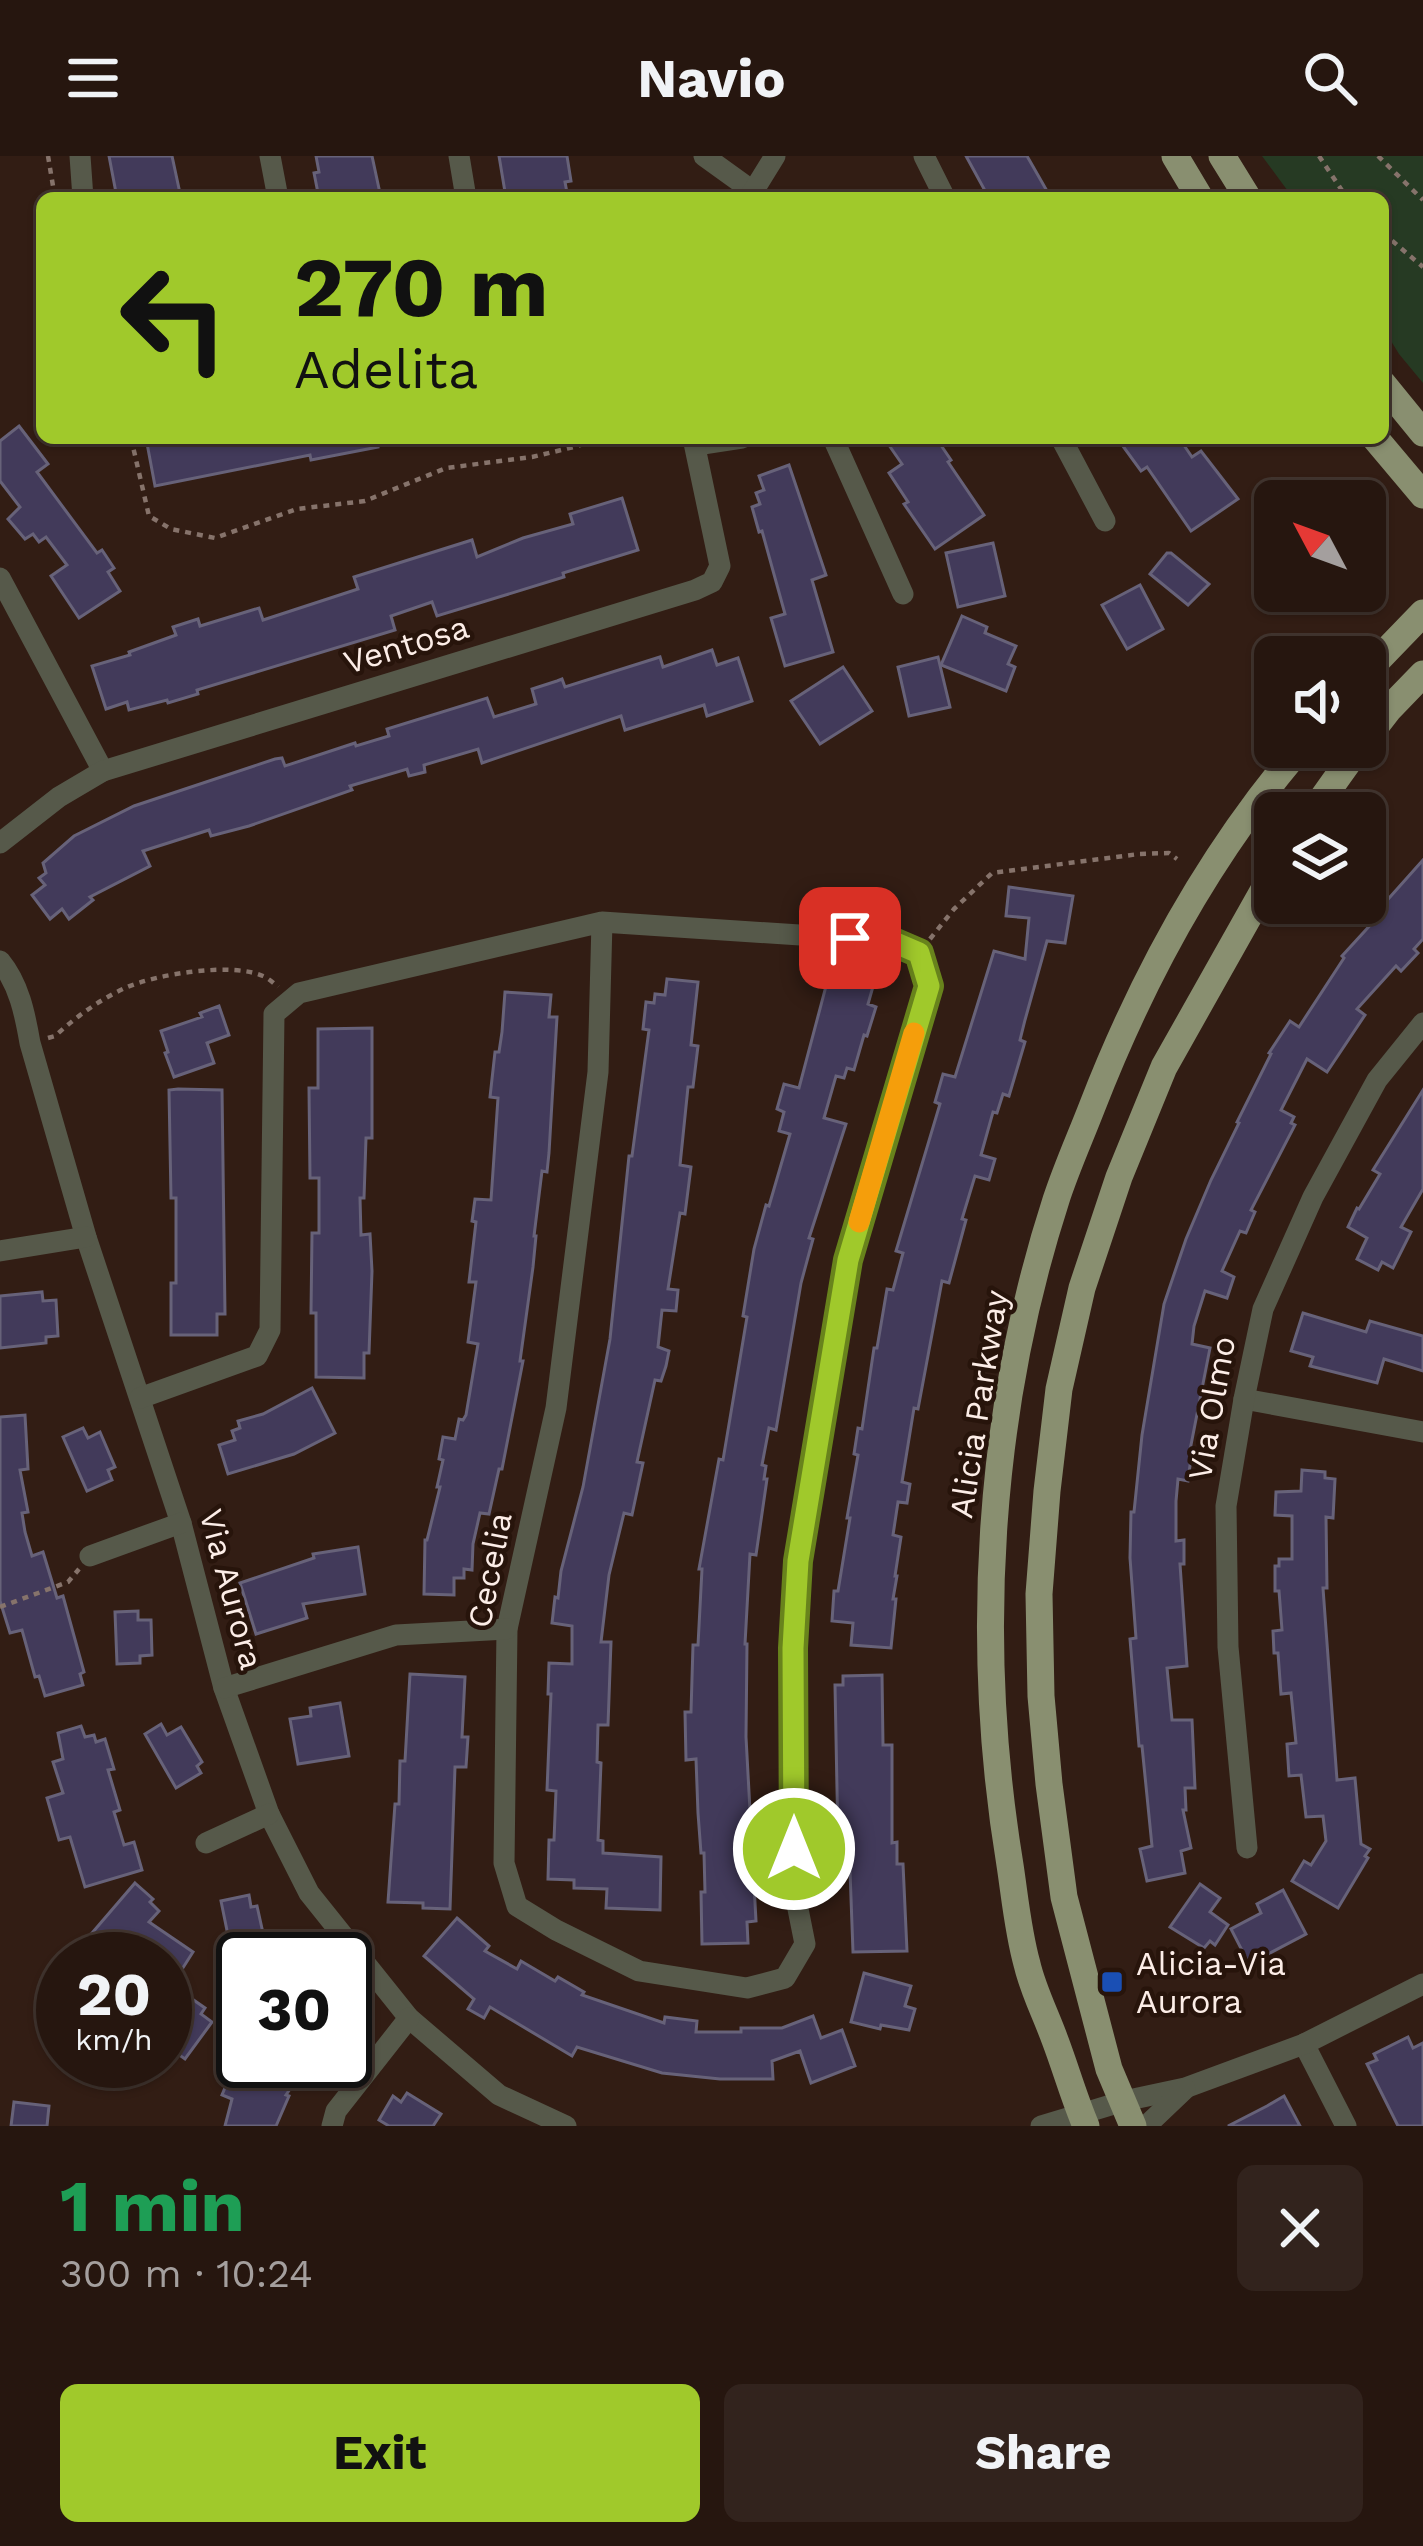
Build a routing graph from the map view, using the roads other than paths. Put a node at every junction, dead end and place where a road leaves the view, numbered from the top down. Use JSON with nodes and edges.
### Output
{"nodes":[{"id":1,"x":80,"y":156,"type":"edge"},
{"id":2,"x":270,"y":156,"type":"edge"},
{"id":3,"x":459,"y":156,"type":"edge"},
{"id":4,"x":704,"y":156,"type":"edge"},
{"id":5,"x":775,"y":156,"type":"edge"},
{"id":6,"x":924,"y":156,"type":"edge"},
{"id":7,"x":1175,"y":156,"type":"edge"},
{"id":8,"x":1222,"y":156,"type":"edge"},
{"id":9,"x":83,"y":192,"type":"edge"},
{"id":10,"x":277,"y":192,"type":"edge"},
{"id":11,"x":465,"y":192,"type":"edge"},
{"id":12,"x":748,"y":192,"type":"edge"},
{"id":13,"x":754,"y":192,"type":"edge"},
{"id":14,"x":942,"y":192,"type":"edge"},
{"id":15,"x":1196,"y":192,"type":"edge"},
{"id":16,"x":1244,"y":192,"type":"edge"},
{"id":17,"x":1389,"y":391,"type":"edge"},
{"id":18,"x":1423,"y":433,"type":"edge"},
{"id":19,"x":694,"y":444,"type":"edge"},
{"id":20,"x":836,"y":444,"type":"edge"},
{"id":21,"x":1064,"y":444,"type":"edge"},
{"id":22,"x":1380,"y":444,"type":"edge"},
{"id":23,"x":1423,"y":495,"type":"edge"},
{"id":24,"x":1105,"y":521,"type":"dead end"},
{"id":25,"x":0,"y":578,"type":"edge"},
{"id":26,"x":903,"y":594,"type":"dead end"},
{"id":27,"x":1423,"y":613,"type":"edge"},
{"id":28,"x":1386,"y":651,"type":"edge"},
{"id":29,"x":1423,"y":674,"type":"edge"},
{"id":30,"x":1386,"y":716,"type":"edge"},
{"id":31,"x":1285,"y":768,"type":"edge"},
{"id":32,"x":103,"y":771,"type":"junction"},
{"id":33,"x":0,"y":843,"type":"edge"},
{"id":34,"x":1254,"y":907,"type":"edge"},
{"id":35,"x":602,"y":922,"type":"junction"},
{"id":36,"x":0,"y":961,"type":"edge"},
{"id":37,"x":25,"y":1013,"type":"junction"},
{"id":38,"x":1423,"y":1022,"type":"edge"},
{"id":39,"x":0,"y":1023,"type":"edge"},
{"id":40,"x":86,"y":1237,"type":"junction"},
{"id":41,"x":0,"y":1251,"type":"edge"},
{"id":42,"x":140,"y":1398,"type":"junction"},
{"id":43,"x":1244,"y":1399,"type":"junction"},
{"id":44,"x":1423,"y":1432,"type":"edge"},
{"id":45,"x":181,"y":1522,"type":"junction"},
{"id":46,"x":90,"y":1556,"type":"road end"},
{"id":47,"x":507,"y":1629,"type":"junction"},
{"id":48,"x":224,"y":1688,"type":"junction"},
{"id":49,"x":268,"y":1814,"type":"junction"},
{"id":50,"x":206,"y":1843,"type":"dead end"},
{"id":51,"x":1247,"y":1848,"type":"dead end"},
{"id":52,"x":1423,"y":1984,"type":"edge"},
{"id":53,"x":409,"y":2018,"type":"junction"},
{"id":54,"x":1304,"y":2044,"type":"junction"},
{"id":55,"x":1185,"y":2088,"type":"junction"},
{"id":56,"x":1128,"y":2113,"type":"edge"},
{"id":57,"x":1083,"y":2120,"type":"edge"},
{"id":58,"x":332,"y":2126,"type":"edge"},
{"id":59,"x":566,"y":2126,"type":"edge"},
{"id":60,"x":1041,"y":2126,"type":"edge"},
{"id":61,"x":1146,"y":2126,"type":"edge"},
{"id":62,"x":1346,"y":2126,"type":"edge"}],
"edges":[{"from":1,"to":9,"type":"street"},
{"from":2,"to":10,"type":"street"},
{"from":3,"to":11,"type":"street"},
{"from":4,"to":12,"type":"street"},
{"from":5,"to":13,"type":"street"},
{"from":6,"to":14,"type":"street"},
{"from":7,"to":15,"type":"main road"},
{"from":8,"to":16,"type":"main road"},
{"from":17,"to":18,"type":"main road"},
{"from":19,"to":32,"type":"street","name":"Ventosa"},
{"from":20,"to":26,"type":"street"},
{"from":21,"to":24,"type":"street"},
{"from":22,"to":23,"type":"main road"},
{"from":25,"to":32,"type":"street"},
{"from":27,"to":28,"type":"main road"},
{"from":29,"to":30,"type":"main road"},
{"from":31,"to":57,"type":"main road","name":"Alicia Parkway"},
{"from":32,"to":33,"type":"street","name":"Ventosa"},
{"from":34,"to":56,"type":"main road"},
{"from":35,"to":42,"type":"street"},
{"from":35,"to":47,"type":"street","name":"Cecelia"},
{"from":35,"to":47,"type":"street","name":"Cecelia"},
{"from":36,"to":37,"type":"street","name":"Via Aurora"},
{"from":37,"to":39,"type":"street"},
{"from":37,"to":40,"type":"street","name":"Via Aurora"},
{"from":38,"to":43,"type":"street","name":"Via Olmo"},
{"from":40,"to":41,"type":"street"},
{"from":40,"to":42,"type":"street","name":"Via Aurora"},
{"from":42,"to":45,"type":"street","name":"Via Aurora"},
{"from":43,"to":44,"type":"street"},
{"from":43,"to":51,"type":"street","name":"Via Olmo"},
{"from":45,"to":46,"type":"street"},
{"from":45,"to":48,"type":"street","name":"Via Aurora"},
{"from":47,"to":48,"type":"street"},
{"from":48,"to":49,"type":"street","name":"Via Aurora"},
{"from":49,"to":50,"type":"street"},
{"from":49,"to":53,"type":"street","name":"Via Aurora"},
{"from":52,"to":54,"type":"street"},
{"from":53,"to":58,"type":"street"},
{"from":53,"to":59,"type":"street","name":"Via Aurora"},
{"from":54,"to":55,"type":"street"},
{"from":54,"to":62,"type":"street"},
{"from":55,"to":56,"type":"street"},
{"from":55,"to":61,"type":"street"},
{"from":56,"to":57,"type":"street"},
{"from":57,"to":60,"type":"street"}]}
